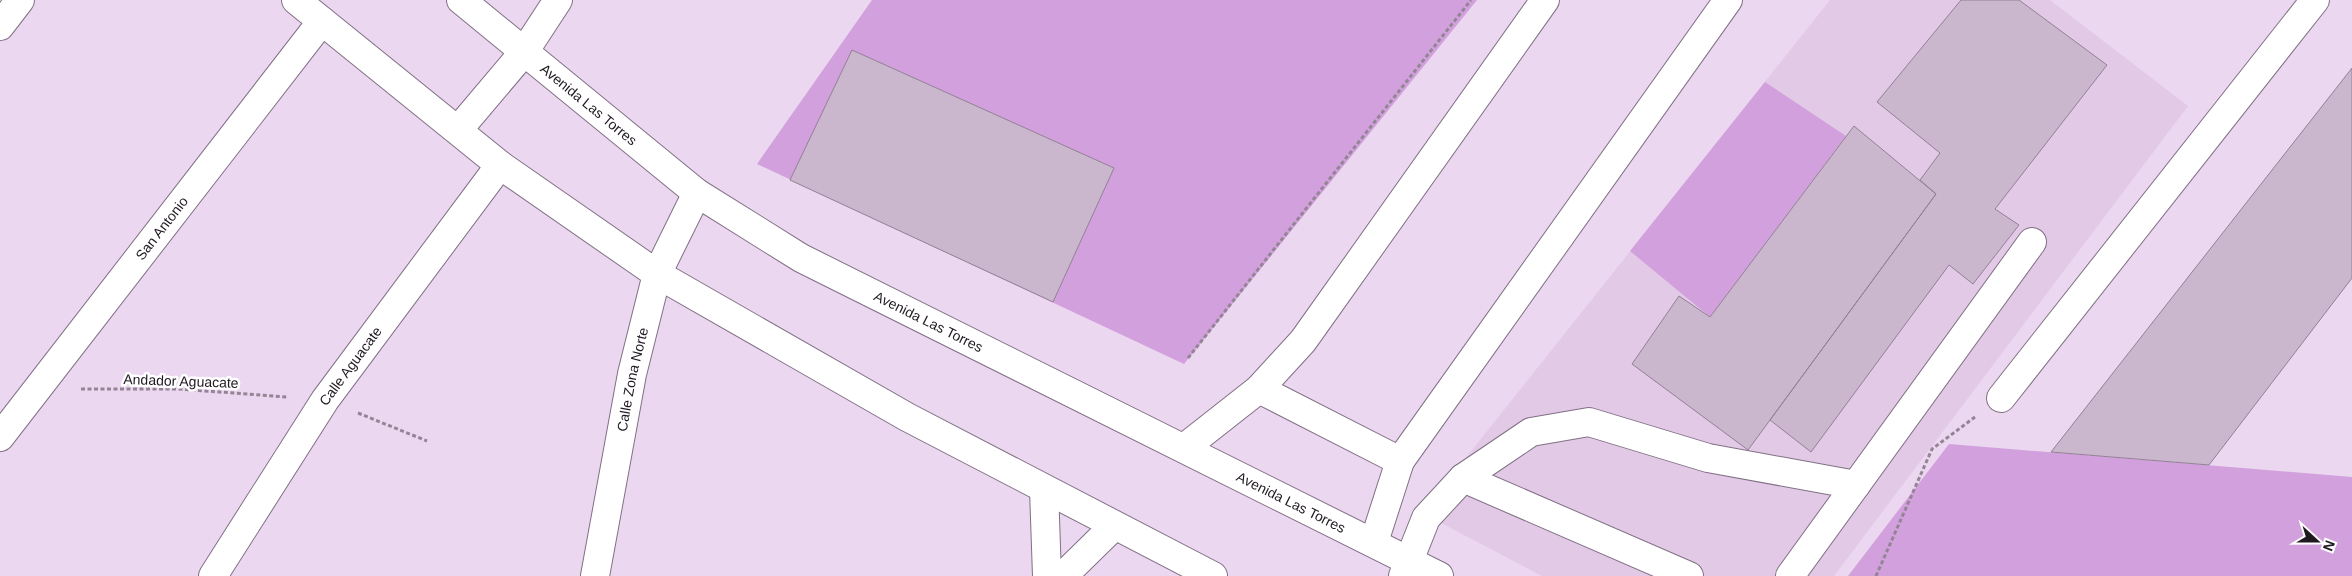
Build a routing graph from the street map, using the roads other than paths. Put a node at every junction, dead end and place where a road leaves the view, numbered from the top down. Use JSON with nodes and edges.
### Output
{"nodes":[{"id":1,"x":20,"y":0,"type":"edge"},
{"id":2,"x":296,"y":0,"type":"edge"},
{"id":3,"x":461,"y":0,"type":"edge"},
{"id":4,"x":558,"y":0,"type":"edge"},
{"id":5,"x":1545,"y":0,"type":"edge"},
{"id":6,"x":1728,"y":0,"type":"edge"},
{"id":7,"x":2315,"y":0,"type":"edge"},
{"id":8,"x":322,"y":21,"type":"junction"},
{"id":9,"x":0,"y":26,"type":"edge"},
{"id":10,"x":524,"y":52,"type":"junction"},
{"id":11,"x":458,"y":130,"type":"junction"},
{"id":12,"x":500,"y":165,"type":"junction"},
{"id":13,"x":697,"y":193,"type":"junction"},
{"id":14,"x":2032,"y":242,"type":"dead end"},
{"id":15,"x":657,"y":274,"type":"junction"},
{"id":16,"x":1259,"y":389,"type":"junction"},
{"id":17,"x":2001,"y":398,"type":"road end"},
{"id":18,"x":0,"y":437,"type":"edge"},
{"id":19,"x":1184,"y":448,"type":"junction"},
{"id":20,"x":1400,"y":461,"type":"junction"},
{"id":21,"x":1463,"y":478,"type":"junction"},
{"id":22,"x":1856,"y":485,"type":"junction"},
{"id":23,"x":1044,"y":489,"type":"junction"},
{"id":24,"x":1114,"y":526,"type":"junction"},
{"id":25,"x":1374,"y":542,"type":"junction"},
{"id":26,"x":1405,"y":568,"type":"edge"},
{"id":27,"x":213,"y":576,"type":"edge"},
{"id":28,"x":595,"y":576,"type":"edge"},
{"id":29,"x":1047,"y":576,"type":"edge"},
{"id":30,"x":1063,"y":576,"type":"edge"},
{"id":31,"x":1214,"y":576,"type":"edge"},
{"id":32,"x":1439,"y":576,"type":"edge"},
{"id":33,"x":1689,"y":576,"type":"edge"},
{"id":34,"x":1790,"y":576,"type":"edge"}],
"edges":[{"from":1,"to":9,"type":"street"},
{"from":2,"to":8,"type":"street"},
{"from":3,"to":10,"type":"street","name":"Avenida Las Torres"},
{"from":4,"to":10,"type":"street"},
{"from":5,"to":16,"type":"street"},
{"from":6,"to":20,"type":"street"},
{"from":7,"to":17,"type":"street"},
{"from":8,"to":11,"type":"street"},
{"from":8,"to":18,"type":"street","name":"San Antonio"},
{"from":10,"to":11,"type":"street"},
{"from":10,"to":13,"type":"street","name":"Avenida Las Torres"},
{"from":11,"to":12,"type":"street"},
{"from":12,"to":15,"type":"street"},
{"from":12,"to":27,"type":"street","name":"Calle Aguacate"},
{"from":13,"to":15,"type":"street","name":"Calle Zona Norte"},
{"from":13,"to":19,"type":"street","name":"Avenida Las Torres"},
{"from":14,"to":22,"type":"street"},
{"from":15,"to":23,"type":"street"},
{"from":15,"to":28,"type":"street","name":"Calle Zona Norte"},
{"from":16,"to":19,"type":"street"},
{"from":16,"to":20,"type":"street"},
{"from":19,"to":25,"type":"street","name":"Avenida Las Torres"},
{"from":20,"to":25,"type":"street"},
{"from":21,"to":22,"type":"street"},
{"from":21,"to":26,"type":"street"},
{"from":21,"to":33,"type":"street"},
{"from":22,"to":34,"type":"street"},
{"from":23,"to":24,"type":"street"},
{"from":23,"to":29,"type":"street"},
{"from":24,"to":30,"type":"street"},
{"from":24,"to":31,"type":"street"},
{"from":25,"to":26,"type":"street","name":"Avenida Las Torres"},
{"from":26,"to":32,"type":"street","name":"Avenida Las Torres"}]}
